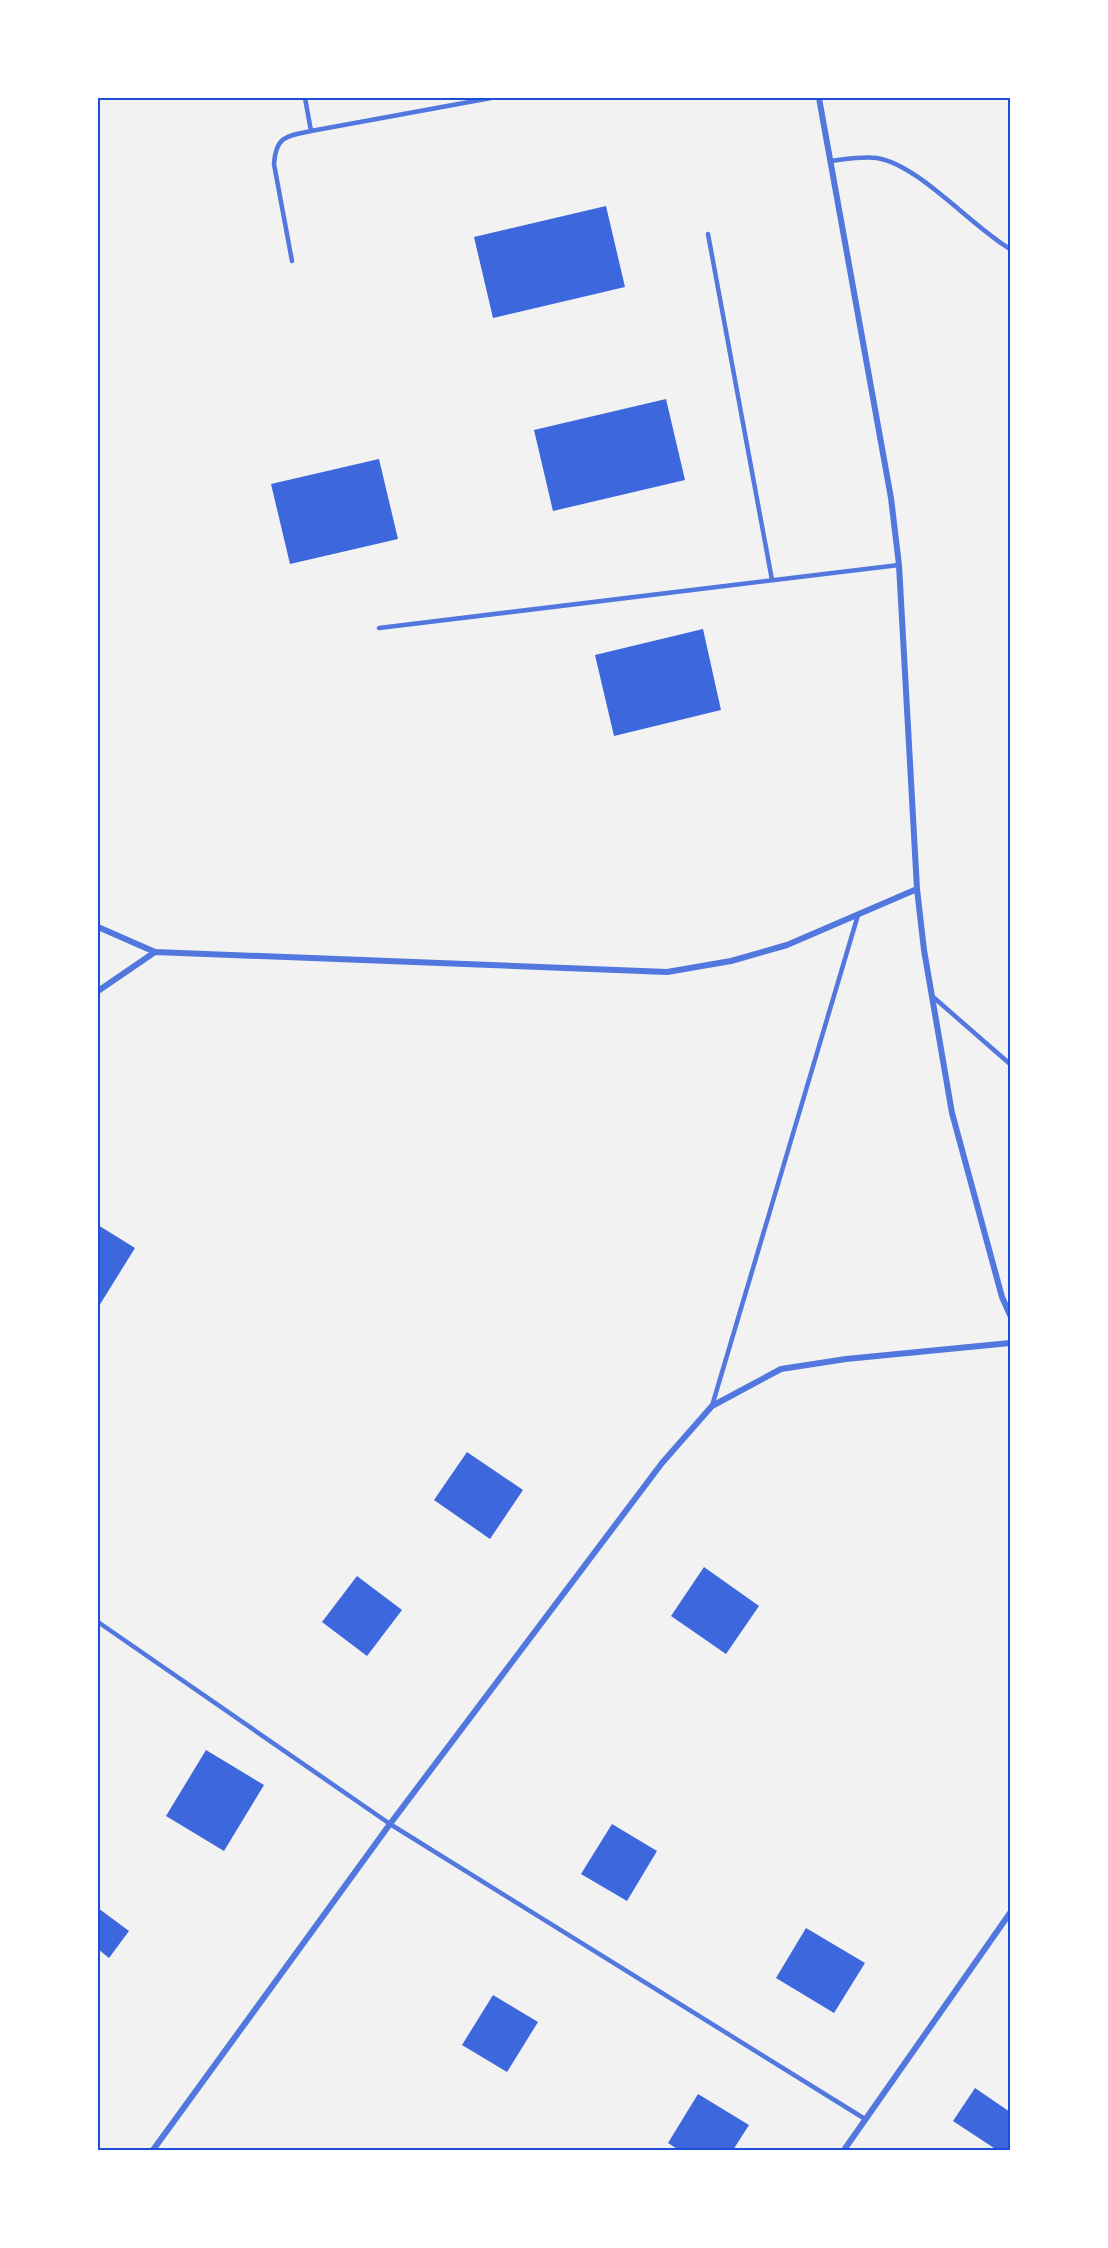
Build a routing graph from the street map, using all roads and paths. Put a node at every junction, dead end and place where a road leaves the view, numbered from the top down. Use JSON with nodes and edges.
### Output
{"nodes":[{"id":1,"x":305,"y":98,"type":"edge"},
{"id":2,"x":491,"y":98,"type":"edge"},
{"id":3,"x":819,"y":98,"type":"edge"},
{"id":4,"x":311,"y":131,"type":"junction"},
{"id":5,"x":831,"y":161,"type":"junction"},
{"id":6,"x":708,"y":234,"type":"dead end"},
{"id":7,"x":1011,"y":249,"type":"edge"},
{"id":8,"x":292,"y":261,"type":"dead end"},
{"id":9,"x":899,"y":565,"type":"junction"},
{"id":10,"x":772,"y":580,"type":"junction"},
{"id":11,"x":379,"y":628,"type":"dead end"},
{"id":12,"x":917,"y":889,"type":"junction"},
{"id":13,"x":858,"y":915,"type":"junction"},
{"id":14,"x":98,"y":927,"type":"edge"},
{"id":15,"x":155,"y":952,"type":"junction"},
{"id":16,"x":98,"y":991,"type":"edge"},
{"id":17,"x":933,"y":996,"type":"junction"},
{"id":18,"x":1011,"y":1064,"type":"edge"},
{"id":19,"x":1011,"y":1315,"type":"edge"},
{"id":20,"x":1011,"y":1343,"type":"edge"},
{"id":21,"x":712,"y":1406,"type":"junction"},
{"id":22,"x":98,"y":1622,"type":"edge"},
{"id":23,"x":390,"y":1824,"type":"junction"},
{"id":24,"x":1011,"y":1913,"type":"edge"},
{"id":25,"x":865,"y":2119,"type":"junction"},
{"id":26,"x":153,"y":2151,"type":"edge"},
{"id":27,"x":844,"y":2151,"type":"edge"}],
"edges":[{"from":1,"to":4,"type":"lane"},
{"from":2,"to":4,"type":"lane"},
{"from":3,"to":5,"type":"street"},
{"from":4,"to":8,"type":"lane"},
{"from":5,"to":7,"type":"lane"},
{"from":5,"to":9,"type":"street"},
{"from":6,"to":10,"type":"lane"},
{"from":9,"to":10,"type":"lane"},
{"from":9,"to":12,"type":"street"},
{"from":10,"to":11,"type":"lane"},
{"from":12,"to":13,"type":"street"},
{"from":12,"to":17,"type":"street"},
{"from":13,"to":15,"type":"street"},
{"from":13,"to":21,"type":"lane"},
{"from":14,"to":15,"type":"street"},
{"from":15,"to":16,"type":"street"},
{"from":17,"to":18,"type":"lane"},
{"from":17,"to":19,"type":"street"},
{"from":20,"to":21,"type":"street"},
{"from":21,"to":23,"type":"street"},
{"from":22,"to":23,"type":"lane"},
{"from":23,"to":25,"type":"lane"},
{"from":23,"to":26,"type":"street"},
{"from":24,"to":25,"type":"street"},
{"from":25,"to":27,"type":"street"}]}
